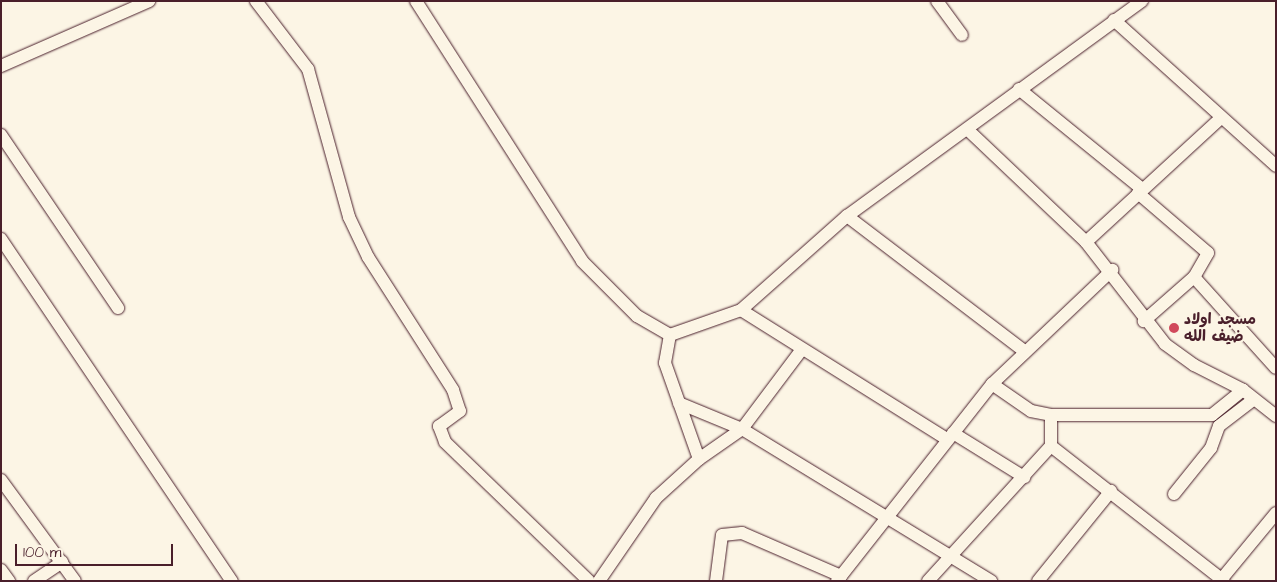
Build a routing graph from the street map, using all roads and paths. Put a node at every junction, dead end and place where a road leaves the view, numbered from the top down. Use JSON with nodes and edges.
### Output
{"nodes":[{"id":1,"x":149,"y":1,"type":"edge"},
{"id":2,"x":256,"y":1,"type":"edge"},
{"id":3,"x":416,"y":1,"type":"edge"},
{"id":4,"x":937,"y":1,"type":"edge"},
{"id":5,"x":1142,"y":1,"type":"edge"},
{"id":6,"x":1114,"y":20,"type":"junction"},
{"id":7,"x":962,"y":35,"type":"dead end"},
{"id":8,"x":1,"y":66,"type":"edge"},
{"id":9,"x":1019,"y":89,"type":"junction"},
{"id":10,"x":1221,"y":118,"type":"junction"},
{"id":11,"x":968,"y":130,"type":"junction"},
{"id":12,"x":1,"y":135,"type":"edge"},
{"id":13,"x":1276,"y":166,"type":"edge"},
{"id":14,"x":1140,"y":191,"type":"junction"},
{"id":15,"x":847,"y":216,"type":"junction"},
{"id":16,"x":1,"y":238,"type":"edge"},
{"id":17,"x":1086,"y":242,"type":"junction"},
{"id":18,"x":1112,"y":270,"type":"junction"},
{"id":19,"x":1194,"y":277,"type":"junction"},
{"id":20,"x":118,"y":308,"type":"dead end"},
{"id":21,"x":740,"y":310,"type":"junction"},
{"id":22,"x":1144,"y":321,"type":"junction"},
{"id":23,"x":670,"y":335,"type":"junction"},
{"id":24,"x":802,"y":349,"type":"junction"},
{"id":25,"x":1024,"y":351,"type":"junction"},
{"id":26,"x":1276,"y":368,"type":"edge"},
{"id":27,"x":992,"y":384,"type":"junction"},
{"id":28,"x":1243,"y":390,"type":"junction"},
{"id":29,"x":1254,"y":398,"type":"junction"},
{"id":30,"x":679,"y":403,"type":"junction"},
{"id":31,"x":1051,"y":415,"type":"junction"},
{"id":32,"x":1276,"y":416,"type":"edge"},
{"id":33,"x":742,"y":429,"type":"junction"},
{"id":34,"x":950,"y":437,"type":"junction"},
{"id":35,"x":1051,"y":446,"type":"junction"},
{"id":36,"x":699,"y":459,"type":"junction"},
{"id":37,"x":1024,"y":477,"type":"junction"},
{"id":38,"x":1,"y":480,"type":"edge"},
{"id":39,"x":1111,"y":491,"type":"junction"},
{"id":40,"x":1174,"y":494,"type":"dead end"},
{"id":41,"x":1276,"y":513,"type":"edge"},
{"id":42,"x":887,"y":518,"type":"junction"},
{"id":43,"x":949,"y":556,"type":"junction"},
{"id":44,"x":62,"y":562,"type":"junction"},
{"id":45,"x":1,"y":570,"type":"edge"},
{"id":46,"x":839,"y":578,"type":"edge"},
{"id":47,"x":1222,"y":580,"type":"edge"},
{"id":48,"x":9,"y":581,"type":"edge"},
{"id":49,"x":34,"y":581,"type":"edge"},
{"id":50,"x":75,"y":581,"type":"edge"},
{"id":51,"x":232,"y":581,"type":"edge"},
{"id":52,"x":590,"y":581,"type":"edge"},
{"id":53,"x":599,"y":581,"type":"edge"},
{"id":54,"x":716,"y":581,"type":"edge"},
{"id":55,"x":928,"y":581,"type":"edge"},
{"id":56,"x":991,"y":581,"type":"edge"},
{"id":57,"x":1038,"y":581,"type":"edge"}],
"edges":[{"from":1,"to":8,"type":"street"},
{"from":2,"to":52,"type":"street"},
{"from":3,"to":23,"type":"street"},
{"from":4,"to":7,"type":"street"},
{"from":5,"to":6,"type":"street"},
{"from":6,"to":9,"type":"street"},
{"from":6,"to":10,"type":"street"},
{"from":9,"to":11,"type":"street"},
{"from":9,"to":14,"type":"street"},
{"from":10,"to":13,"type":"street"},
{"from":10,"to":14,"type":"street"},
{"from":11,"to":15,"type":"street"},
{"from":11,"to":17,"type":"street"},
{"from":12,"to":20,"type":"street"},
{"from":14,"to":17,"type":"street"},
{"from":14,"to":19,"type":"street"},
{"from":15,"to":21,"type":"street"},
{"from":15,"to":25,"type":"street"},
{"from":16,"to":51,"type":"street"},
{"from":17,"to":18,"type":"street"},
{"from":18,"to":22,"type":"street"},
{"from":18,"to":25,"type":"street"},
{"from":19,"to":22,"type":"street"},
{"from":19,"to":26,"type":"street"},
{"from":21,"to":23,"type":"street"},
{"from":21,"to":24,"type":"street"},
{"from":22,"to":28,"type":"street"},
{"from":23,"to":30,"type":"street"},
{"from":24,"to":33,"type":"street"},
{"from":24,"to":34,"type":"street"},
{"from":25,"to":27,"type":"street"},
{"from":27,"to":31,"type":"street"},
{"from":27,"to":34,"type":"street"},
{"from":28,"to":29,"type":"street"},
{"from":28,"to":31,"type":"street"},
{"from":29,"to":32,"type":"street"},
{"from":29,"to":40,"type":"street"},
{"from":30,"to":33,"type":"street"},
{"from":30,"to":36,"type":"street"},
{"from":31,"to":35,"type":"street"},
{"from":33,"to":36,"type":"street"},
{"from":33,"to":42,"type":"street"},
{"from":34,"to":37,"type":"street"},
{"from":34,"to":42,"type":"street"},
{"from":35,"to":37,"type":"street"},
{"from":35,"to":39,"type":"street"},
{"from":36,"to":53,"type":"street"},
{"from":37,"to":43,"type":"street"},
{"from":38,"to":44,"type":"street"},
{"from":39,"to":47,"type":"street"},
{"from":39,"to":57,"type":"street"},
{"from":41,"to":47,"type":"street"},
{"from":42,"to":43,"type":"street"},
{"from":42,"to":46,"type":"street"},
{"from":43,"to":55,"type":"street"},
{"from":43,"to":56,"type":"street"},
{"from":44,"to":49,"type":"street"},
{"from":44,"to":50,"type":"street"},
{"from":45,"to":48,"type":"street"},
{"from":46,"to":54,"type":"street"}]}
